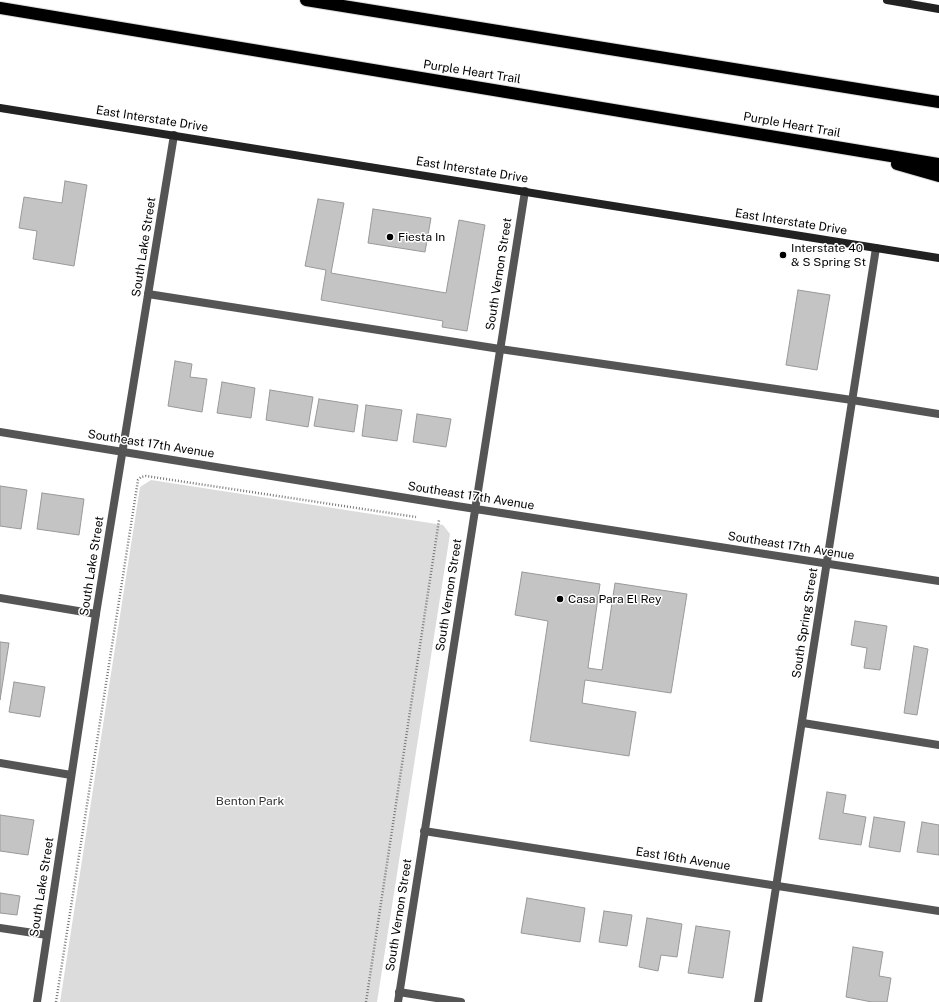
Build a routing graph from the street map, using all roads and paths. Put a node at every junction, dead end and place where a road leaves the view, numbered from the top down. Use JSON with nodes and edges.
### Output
{"nodes":[{"id":1,"x":306,"y":0,"type":"edge"},
{"id":2,"x":887,"y":0,"type":"edge"},
{"id":3,"x":0,"y":8,"type":"edge"},
{"id":4,"x":939,"y":8,"type":"edge"},
{"id":5,"x":939,"y":102,"type":"edge"},
{"id":6,"x":0,"y":108,"type":"edge"},
{"id":7,"x":174,"y":135,"type":"junction"},
{"id":8,"x":832,"y":146,"type":"junction"},
{"id":9,"x":939,"y":164,"type":"edge"},
{"id":10,"x":939,"y":176,"type":"edge"},
{"id":11,"x":525,"y":191,"type":"junction"},
{"id":12,"x":876,"y":248,"type":"junction"},
{"id":13,"x":939,"y":258,"type":"edge"},
{"id":14,"x":148,"y":294,"type":"junction"},
{"id":15,"x":500,"y":349,"type":"junction"},
{"id":16,"x":852,"y":400,"type":"junction"},
{"id":17,"x":939,"y":414,"type":"edge"},
{"id":18,"x":0,"y":432,"type":"edge"},
{"id":19,"x":123,"y":452,"type":"junction"},
{"id":20,"x":474,"y":509,"type":"junction"},
{"id":21,"x":424,"y":518,"type":"dead end"},
{"id":22,"x":432,"y":519,"type":"dead end"},
{"id":23,"x":826,"y":564,"type":"junction"},
{"id":24,"x":939,"y":581,"type":"edge"},
{"id":25,"x":0,"y":598,"type":"edge"},
{"id":26,"x":96,"y":614,"type":"junction"},
{"id":27,"x":802,"y":723,"type":"junction"},
{"id":28,"x":939,"y":745,"type":"edge"},
{"id":29,"x":0,"y":763,"type":"edge"},
{"id":30,"x":71,"y":775,"type":"junction"},
{"id":31,"x":424,"y":831,"type":"junction"},
{"id":32,"x":776,"y":885,"type":"junction"},
{"id":33,"x":939,"y":911,"type":"edge"},
{"id":34,"x":0,"y":928,"type":"edge"},
{"id":35,"x":47,"y":934,"type":"junction"},
{"id":36,"x":399,"y":992,"type":"junction"},
{"id":37,"x":37,"y":1002,"type":"edge"},
{"id":38,"x":56,"y":1002,"type":"edge"},
{"id":39,"x":366,"y":1002,"type":"edge"},
{"id":40,"x":398,"y":1002,"type":"edge"},
{"id":41,"x":461,"y":1002,"type":"edge"},
{"id":42,"x":758,"y":1002,"type":"edge"}],
"edges":[{"from":1,"to":5,"type":"highway"},
{"from":2,"to":4,"type":"main road"},
{"from":3,"to":8,"type":"highway","name":"Purple Heart Trail"},
{"from":6,"to":7,"type":"main road","name":"East Interstate Drive"},
{"from":7,"to":11,"type":"main road","name":"East Interstate Drive"},
{"from":7,"to":14,"type":"street","name":"South Lake Street"},
{"from":8,"to":9,"type":"highway","name":"Purple Heart Trail"},
{"from":8,"to":10,"type":"highway"},
{"from":11,"to":12,"type":"main road","name":"East Interstate Drive"},
{"from":11,"to":15,"type":"street","name":"South Vernon Street"},
{"from":12,"to":13,"type":"main road","name":"East Interstate Drive"},
{"from":12,"to":16,"type":"street","name":"South Spring Street"},
{"from":14,"to":15,"type":"street"},
{"from":14,"to":19,"type":"street","name":"South Lake Street"},
{"from":15,"to":16,"type":"street"},
{"from":15,"to":20,"type":"street","name":"South Vernon Street"},
{"from":16,"to":17,"type":"street"},
{"from":16,"to":23,"type":"street","name":"South Spring Street"},
{"from":18,"to":19,"type":"street","name":"Southeast 17th Avenue"},
{"from":19,"to":20,"type":"street","name":"Southeast 17th Avenue"},
{"from":19,"to":26,"type":"street","name":"South Lake Street"},
{"from":20,"to":23,"type":"street","name":"Southeast 17th Avenue"},
{"from":20,"to":31,"type":"street","name":"South Vernon Street"},
{"from":21,"to":38,"type":"path"},
{"from":22,"to":39,"type":"path"},
{"from":23,"to":24,"type":"street","name":"Southeast 17th Avenue"},
{"from":23,"to":27,"type":"street","name":"South Spring Street"},
{"from":25,"to":26,"type":"street"},
{"from":26,"to":30,"type":"street","name":"South Lake Street"},
{"from":27,"to":28,"type":"street"},
{"from":27,"to":32,"type":"street","name":"South Spring Street"},
{"from":29,"to":30,"type":"street"},
{"from":30,"to":35,"type":"street","name":"South Lake Street"},
{"from":31,"to":32,"type":"street","name":"East 16th Avenue"},
{"from":31,"to":36,"type":"street","name":"South Vernon Street"},
{"from":32,"to":33,"type":"street","name":"East 16th Avenue"},
{"from":32,"to":42,"type":"street","name":"South Spring Street"},
{"from":34,"to":35,"type":"street"},
{"from":35,"to":37,"type":"street","name":"South Lake Street"},
{"from":36,"to":40,"type":"street","name":"South Vernon Street"},
{"from":36,"to":41,"type":"street"}]}
